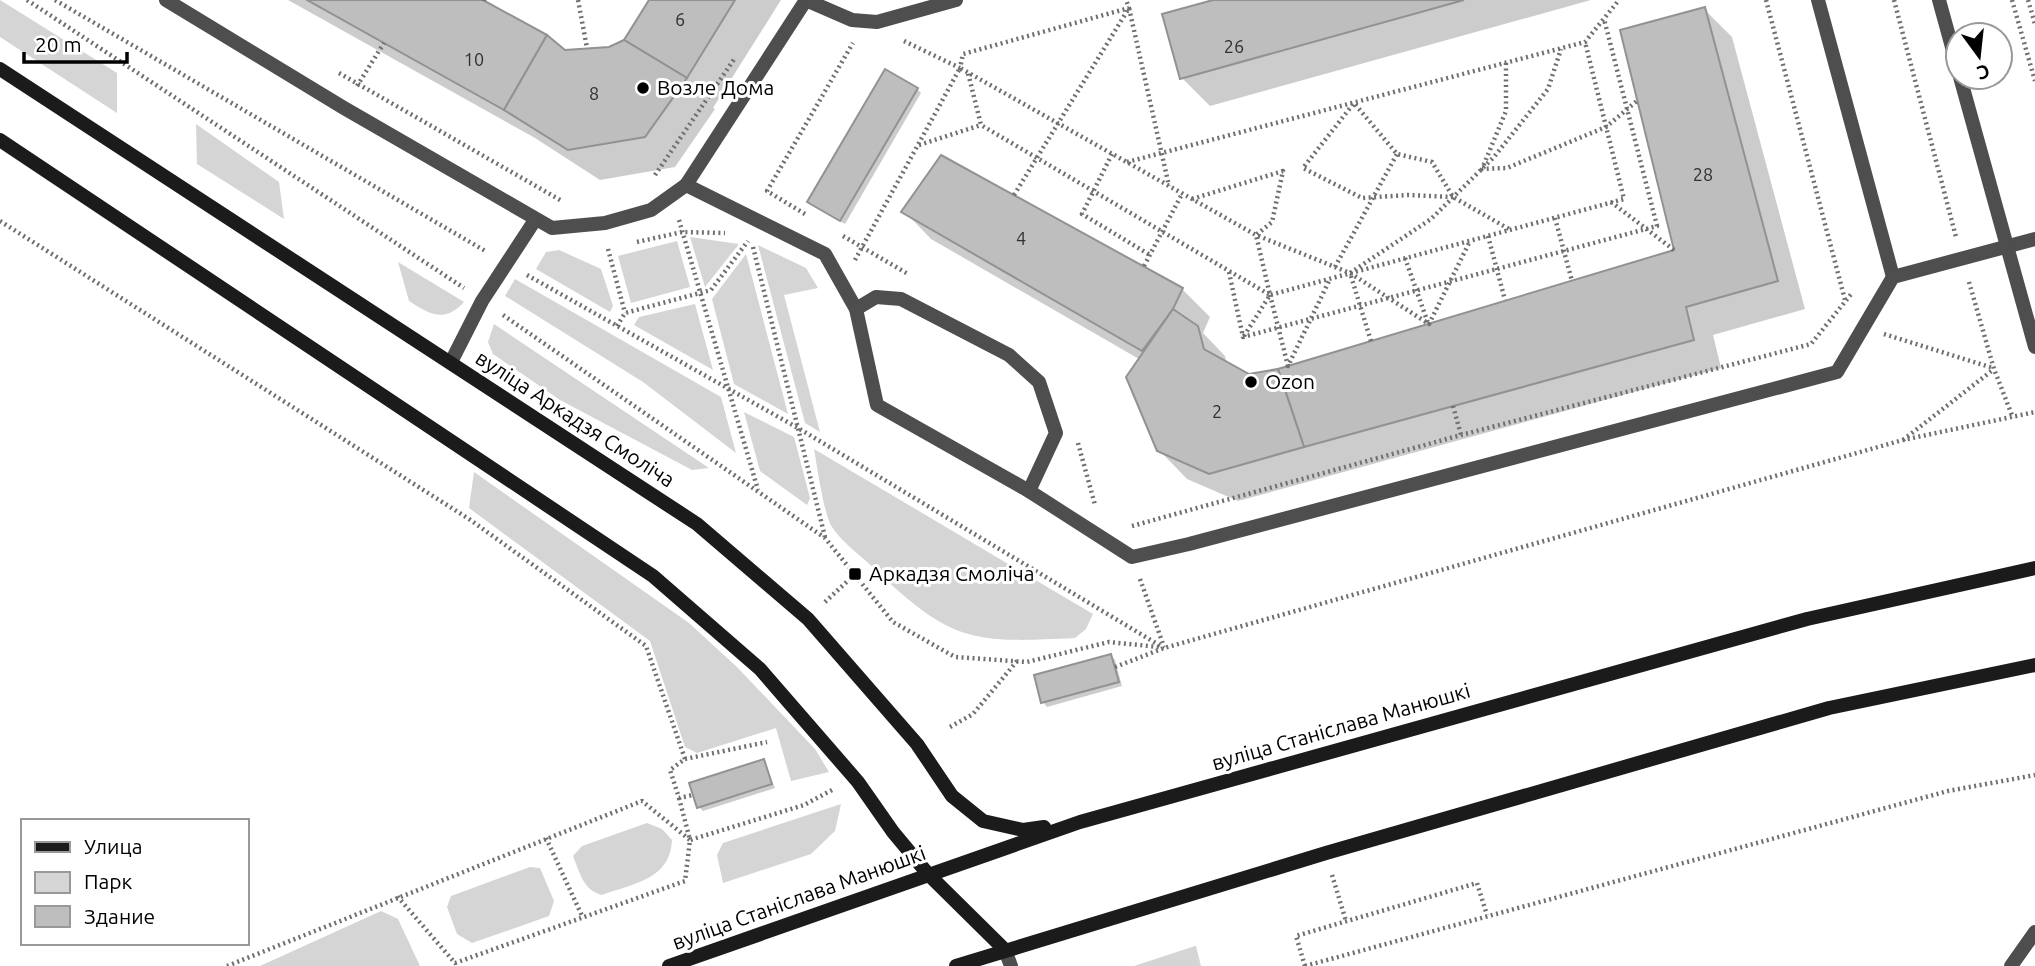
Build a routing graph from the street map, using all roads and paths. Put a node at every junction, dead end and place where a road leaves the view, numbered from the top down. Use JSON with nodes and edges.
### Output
{"nodes":[{"id":1,"x":27,"y":0,"type":"edge"},
{"id":2,"x":55,"y":0,"type":"edge"},
{"id":3,"x":166,"y":0,"type":"edge"},
{"id":4,"x":578,"y":0,"type":"edge"},
{"id":5,"x":806,"y":0,"type":"edge"},
{"id":6,"x":956,"y":0,"type":"edge"},
{"id":7,"x":1126,"y":0,"type":"edge"},
{"id":8,"x":1619,"y":0,"type":"edge"},
{"id":9,"x":1766,"y":0,"type":"edge"},
{"id":10,"x":1818,"y":0,"type":"edge"},
{"id":11,"x":1894,"y":0,"type":"edge"},
{"id":12,"x":1939,"y":0,"type":"edge"},
{"id":13,"x":2012,"y":0,"type":"edge"},
{"id":14,"x":2028,"y":0,"type":"edge"},
{"id":15,"x":1129,"y":8,"type":"junction"},
{"id":16,"x":1604,"y":19,"type":"junction"},
{"id":17,"x":1945,"y":21,"type":"edge"},
{"id":18,"x":2035,"y":24,"type":"edge"},
{"id":19,"x":892,"y":34,"type":"dead end"},
{"id":20,"x":855,"y":41,"type":"dead end"},
{"id":21,"x":1585,"y":42,"type":"junction"},
{"id":22,"x":384,"y":43,"type":"dead end"},
{"id":23,"x":587,"y":48,"type":"dead end"},
{"id":24,"x":1561,"y":49,"type":"junction"},
{"id":25,"x":737,"y":56,"type":"dead end"},
{"id":26,"x":1506,"y":63,"type":"junction"},
{"id":27,"x":0,"y":69,"type":"edge"},
{"id":28,"x":334,"y":70,"type":"dead end"},
{"id":29,"x":2035,"y":81,"type":"edge"},
{"id":30,"x":358,"y":84,"type":"junction"},
{"id":31,"x":1964,"y":91,"type":"edge"},
{"id":32,"x":1638,"y":100,"type":"dead end"},
{"id":33,"x":1354,"y":103,"type":"junction"},
{"id":34,"x":344,"y":108,"type":"junction"},
{"id":35,"x":1627,"y":109,"type":"junction"},
{"id":36,"x":981,"y":125,"type":"dead end"},
{"id":37,"x":1605,"y":127,"type":"junction"},
{"id":38,"x":0,"y":141,"type":"edge"},
{"id":39,"x":918,"y":146,"type":"dead end"},
{"id":40,"x":1162,"y":153,"type":"junction"},
{"id":41,"x":1112,"y":154,"type":"dead end"},
{"id":42,"x":1397,"y":154,"type":"junction"},
{"id":43,"x":1127,"y":163,"type":"dead end"},
{"id":44,"x":1482,"y":169,"type":"junction"},
{"id":45,"x":653,"y":178,"type":"dead end"},
{"id":46,"x":686,"y":185,"type":"junction"},
{"id":47,"x":1169,"y":186,"type":"dead end"},
{"id":48,"x":1182,"y":194,"type":"dead end"},
{"id":49,"x":1014,"y":195,"type":"dead end"},
{"id":50,"x":673,"y":197,"type":"junction"},
{"id":51,"x":1453,"y":197,"type":"junction"},
{"id":52,"x":1374,"y":198,"type":"junction"},
{"id":53,"x":1192,"y":199,"type":"dead end"},
{"id":54,"x":564,"y":202,"type":"dead end"},
{"id":55,"x":1611,"y":202,"type":"junction"},
{"id":56,"x":1555,"y":218,"type":"junction"},
{"id":57,"x":815,"y":219,"type":"dead end"},
{"id":58,"x":536,"y":220,"type":"junction"},
{"id":59,"x":0,"y":221,"type":"edge"},
{"id":60,"x":1646,"y":229,"type":"junction"},
{"id":61,"x":1510,"y":230,"type":"junction"},
{"id":62,"x":839,"y":233,"type":"dead end"},
{"id":63,"x":1488,"y":236,"type":"junction"},
{"id":64,"x":2035,"y":239,"type":"edge"},
{"id":65,"x":1471,"y":240,"type":"junction"},
{"id":66,"x":2007,"y":246,"type":"junction"},
{"id":67,"x":608,"y":249,"type":"dead end"},
{"id":68,"x":1674,"y":250,"type":"dead end"},
{"id":69,"x":1564,"y":251,"type":"junction"},
{"id":70,"x":1150,"y":255,"type":"junction"},
{"id":71,"x":1405,"y":258,"type":"junction"},
{"id":72,"x":1962,"y":260,"type":"junction"},
{"id":73,"x":507,"y":263,"type":"junction"},
{"id":74,"x":1144,"y":266,"type":"dead end"},
{"id":75,"x":1335,"y":267,"type":"junction"},
{"id":76,"x":1496,"y":269,"type":"junction"},
{"id":77,"x":1229,"y":271,"type":"dead end"},
{"id":78,"x":1350,"y":273,"type":"junction"},
{"id":79,"x":527,"y":275,"type":"dead end"},
{"id":80,"x":1331,"y":278,"type":"junction"},
{"id":81,"x":1893,"y":278,"type":"junction"},
{"id":82,"x":920,"y":281,"type":"dead end"},
{"id":83,"x":1450,"y":281,"type":"junction"},
{"id":84,"x":1572,"y":281,"type":"dead end"},
{"id":85,"x":1416,"y":290,"type":"junction"},
{"id":86,"x":698,"y":294,"type":"junction"},
{"id":87,"x":1270,"y":295,"type":"junction"},
{"id":88,"x":1388,"y":298,"type":"junction"},
{"id":89,"x":1505,"y":300,"type":"dead end"},
{"id":90,"x":482,"y":301,"type":"junction"},
{"id":91,"x":1360,"y":306,"type":"junction"},
{"id":92,"x":856,"y":309,"type":"junction"},
{"id":93,"x":625,"y":313,"type":"junction"},
{"id":94,"x":1311,"y":319,"type":"junction"},
{"id":95,"x":1429,"y":324,"type":"junction"},
{"id":96,"x":617,"y":326,"type":"dead end"},
{"id":97,"x":1278,"y":328,"type":"junction"},
{"id":98,"x":1863,"y":328,"type":"junction"},
{"id":99,"x":1243,"y":337,"type":"junction"},
{"id":100,"x":1371,"y":341,"type":"dead end"},
{"id":101,"x":2035,"y":347,"type":"edge"},
{"id":102,"x":451,"y":362,"type":"junction"},
{"id":103,"x":1994,"y":369,"type":"junction"},
{"id":104,"x":1453,"y":406,"type":"dead end"},
{"id":105,"x":2035,"y":412,"type":"edge"},
{"id":106,"x":2013,"y":418,"type":"junction"},
{"id":107,"x":1461,"y":435,"type":"junction"},
{"id":108,"x":1903,"y":440,"type":"junction"},
{"id":109,"x":1078,"y":441,"type":"dead end"},
{"id":110,"x":758,"y":491,"type":"junction"},
{"id":111,"x":1029,"y":491,"type":"junction"},
{"id":112,"x":1096,"y":508,"type":"dead end"},
{"id":113,"x":1121,"y":520,"type":"dead end"},
{"id":114,"x":825,"y":538,"type":"junction"},
{"id":115,"x":1132,"y":557,"type":"junction"},
{"id":116,"x":2035,"y":568,"type":"edge"},
{"id":117,"x":855,"y":574,"type":"junction"},
{"id":118,"x":808,"y":619,"type":"junction"},
{"id":119,"x":1164,"y":648,"type":"junction"},
{"id":120,"x":1017,"y":661,"type":"junction"},
{"id":121,"x":2035,"y":665,"type":"edge"},
{"id":122,"x":1115,"y":667,"type":"dead end"},
{"id":123,"x":950,"y":727,"type":"dead end"},
{"id":124,"x":766,"y":742,"type":"dead end"},
{"id":125,"x":685,"y":759,"type":"junction"},
{"id":126,"x":2035,"y":775,"type":"edge"},
{"id":127,"x":832,"y":790,"type":"dead end"},
{"id":128,"x":693,"y":795,"type":"dead end"},
{"id":129,"x":679,"y":798,"type":"junction"},
{"id":130,"x":1080,"y":822,"type":"junction"},
{"id":131,"x":546,"y":838,"type":"junction"},
{"id":132,"x":690,"y":840,"type":"junction"},
{"id":133,"x":1326,"y":853,"type":"junction"},
{"id":134,"x":928,"y":874,"type":"junction"},
{"id":135,"x":397,"y":896,"type":"junction"},
{"id":136,"x":1487,"y":915,"type":"junction"},
{"id":137,"x":583,"y":918,"type":"junction"},
{"id":138,"x":1346,"y":921,"type":"junction"},
{"id":139,"x":2035,"y":932,"type":"edge"},
{"id":140,"x":1005,"y":950,"type":"junction"},
{"id":141,"x":456,"y":965,"type":"edge"},
{"id":142,"x":227,"y":966,"type":"edge"},
{"id":143,"x":669,"y":966,"type":"edge"},
{"id":144,"x":956,"y":966,"type":"edge"},
{"id":145,"x":1010,"y":966,"type":"edge"},
{"id":146,"x":2011,"y":966,"type":"edge"}],
"edges":[{"from":1,"to":90,"type":"path"},
{"from":2,"to":73,"type":"path"},
{"from":3,"to":34,"type":"street"},
{"from":4,"to":23,"type":"path"},
{"from":5,"to":6,"type":"street"},
{"from":5,"to":46,"type":"street"},
{"from":7,"to":15,"type":"path"},
{"from":8,"to":16,"type":"path"},
{"from":9,"to":107,"type":"path"},
{"from":10,"to":81,"type":"street"},
{"from":11,"to":72,"type":"path"},
{"from":12,"to":17,"type":"street"},
{"from":13,"to":29,"type":"path"},
{"from":14,"to":18,"type":"path"},
{"from":15,"to":19,"type":"path"},
{"from":15,"to":40,"type":"path"},
{"from":15,"to":49,"type":"path"},
{"from":16,"to":21,"type":"path"},
{"from":16,"to":35,"type":"path"},
{"from":20,"to":57,"type":"path"},
{"from":21,"to":24,"type":"path"},
{"from":21,"to":37,"type":"path"},
{"from":22,"to":30,"type":"path"},
{"from":24,"to":26,"type":"path"},
{"from":24,"to":44,"type":"path"},
{"from":25,"to":45,"type":"path"},
{"from":26,"to":33,"type":"path"},
{"from":26,"to":44,"type":"path"},
{"from":27,"to":102,"type":"main road","name":"вуліца Аркадзя Смоліча"},
{"from":28,"to":30,"type":"path"},
{"from":30,"to":34,"type":"path"},
{"from":30,"to":54,"type":"path"},
{"from":31,"to":66,"type":"street"},
{"from":32,"to":35,"type":"path"},
{"from":33,"to":40,"type":"path"},
{"from":33,"to":42,"type":"path"},
{"from":33,"to":52,"type":"path"},
{"from":34,"to":58,"type":"street"},
{"from":35,"to":37,"type":"path"},
{"from":35,"to":60,"type":"path"},
{"from":36,"to":39,"type":"path"},
{"from":37,"to":44,"type":"path"},
{"from":37,"to":55,"type":"path"},
{"from":38,"to":134,"type":"main road"},
{"from":40,"to":43,"type":"path"},
{"from":40,"to":47,"type":"path"},
{"from":41,"to":70,"type":"path"},
{"from":42,"to":51,"type":"path"},
{"from":42,"to":52,"type":"path"},
{"from":44,"to":51,"type":"path"},
{"from":46,"to":50,"type":"street"},
{"from":46,"to":92,"type":"street"},
{"from":48,"to":70,"type":"path"},
{"from":50,"to":58,"type":"street"},
{"from":50,"to":86,"type":"path"},
{"from":51,"to":52,"type":"path"},
{"from":51,"to":61,"type":"path"},
{"from":51,"to":78,"type":"path"},
{"from":52,"to":75,"type":"path"},
{"from":53,"to":75,"type":"path"},
{"from":55,"to":56,"type":"path"},
{"from":55,"to":60,"type":"path"},
{"from":56,"to":61,"type":"path"},
{"from":56,"to":69,"type":"path"},
{"from":58,"to":73,"type":"street"},
{"from":59,"to":125,"type":"path"},
{"from":60,"to":68,"type":"path"},
{"from":60,"to":69,"type":"path"},
{"from":61,"to":63,"type":"path"},
{"from":62,"to":82,"type":"path"},
{"from":63,"to":65,"type":"path"},
{"from":63,"to":76,"type":"path"},
{"from":64,"to":66,"type":"street"},
{"from":65,"to":71,"type":"path"},
{"from":65,"to":83,"type":"path"},
{"from":66,"to":72,"type":"street"},
{"from":66,"to":101,"type":"street"},
{"from":67,"to":93,"type":"path"},
{"from":69,"to":76,"type":"path"},
{"from":69,"to":84,"type":"path"},
{"from":70,"to":74,"type":"path"},
{"from":71,"to":78,"type":"path"},
{"from":71,"to":85,"type":"path"},
{"from":72,"to":81,"type":"street"},
{"from":72,"to":103,"type":"path"},
{"from":73,"to":79,"type":"path"},
{"from":73,"to":90,"type":"street"},
{"from":75,"to":78,"type":"path"},
{"from":76,"to":83,"type":"path"},
{"from":76,"to":89,"type":"path"},
{"from":77,"to":99,"type":"path"},
{"from":78,"to":80,"type":"path"},
{"from":78,"to":88,"type":"path"},
{"from":78,"to":91,"type":"path"},
{"from":80,"to":87,"type":"path"},
{"from":80,"to":94,"type":"path"},
{"from":81,"to":98,"type":"street"},
{"from":83,"to":85,"type":"path"},
{"from":83,"to":95,"type":"path"},
{"from":85,"to":88,"type":"path"},
{"from":85,"to":95,"type":"path"},
{"from":86,"to":93,"type":"path"},
{"from":86,"to":110,"type":"path"},
{"from":86,"to":114,"type":"path"},
{"from":87,"to":97,"type":"path"},
{"from":87,"to":99,"type":"path"},
{"from":88,"to":91,"type":"path"},
{"from":88,"to":95,"type":"path"},
{"from":90,"to":102,"type":"street"},
{"from":90,"to":110,"type":"path"},
{"from":91,"to":94,"type":"path"},
{"from":91,"to":100,"type":"path"},
{"from":92,"to":111,"type":"street"},
{"from":92,"to":111,"type":"street"},
{"from":93,"to":96,"type":"path"},
{"from":94,"to":97,"type":"path"},
{"from":94,"to":97,"type":"path"},
{"from":97,"to":99,"type":"path"},
{"from":98,"to":103,"type":"path"},
{"from":98,"to":115,"type":"street"},
{"from":102,"to":118,"type":"main road","name":"вуліца Аркадзя Смоліча"},
{"from":103,"to":106,"type":"path"},
{"from":103,"to":108,"type":"path"},
{"from":104,"to":107,"type":"path"},
{"from":105,"to":106,"type":"path"},
{"from":106,"to":108,"type":"path"},
{"from":107,"to":113,"type":"path"},
{"from":108,"to":119,"type":"path"},
{"from":109,"to":112,"type":"path"},
{"from":110,"to":114,"type":"path"},
{"from":111,"to":115,"type":"street"},
{"from":114,"to":117,"type":"path"},
{"from":115,"to":119,"type":"path"},
{"from":116,"to":130,"type":"main road","name":"вуліца Станіслава Манюшкі"},
{"from":117,"to":118,"type":"path"},
{"from":117,"to":120,"type":"path"},
{"from":118,"to":130,"type":"main road","name":"вуліца Аркадзя Смоліча"},
{"from":119,"to":120,"type":"path"},
{"from":119,"to":122,"type":"path"},
{"from":120,"to":123,"type":"path"},
{"from":121,"to":133,"type":"main road"},
{"from":124,"to":125,"type":"path"},
{"from":125,"to":129,"type":"path"},
{"from":126,"to":136,"type":"path"},
{"from":127,"to":132,"type":"path"},
{"from":128,"to":129,"type":"path"},
{"from":129,"to":132,"type":"path"},
{"from":130,"to":134,"type":"main road","name":"вуліца Станіслава Манюшкі"},
{"from":131,"to":132,"type":"path"},
{"from":131,"to":135,"type":"path"},
{"from":131,"to":137,"type":"path"},
{"from":132,"to":137,"type":"path"},
{"from":133,"to":138,"type":"path"},
{"from":133,"to":140,"type":"main road"},
{"from":134,"to":140,"type":"main road"},
{"from":134,"to":143,"type":"main road","name":"вуліца Станіслава Манюшкі"},
{"from":135,"to":141,"type":"path"},
{"from":135,"to":142,"type":"path"},
{"from":136,"to":138,"type":"path"},
{"from":136,"to":138,"type":"path"},
{"from":137,"to":141,"type":"path"},
{"from":139,"to":146,"type":"street"},
{"from":140,"to":144,"type":"main road"},
{"from":140,"to":145,"type":"street"}]}
